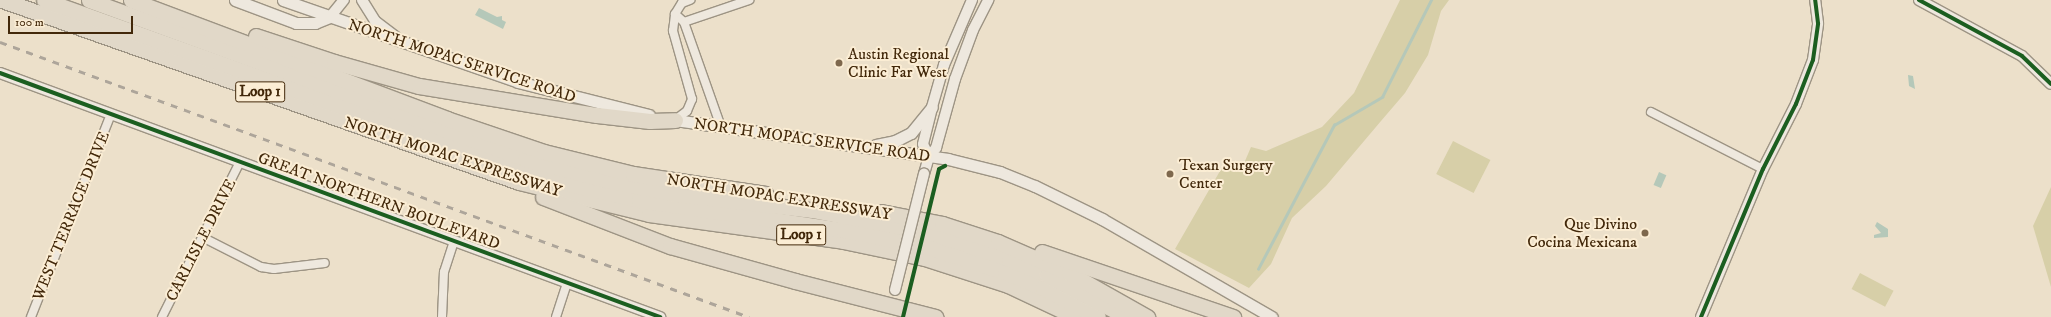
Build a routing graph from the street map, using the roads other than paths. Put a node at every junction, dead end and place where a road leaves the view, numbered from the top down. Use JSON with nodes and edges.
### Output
{"nodes":[{"id":1,"x":2,"y":0,"type":"edge"},
{"id":2,"x":16,"y":0,"type":"edge"},
{"id":3,"x":44,"y":0,"type":"edge"},
{"id":4,"x":89,"y":0,"type":"edge"},
{"id":5,"x":131,"y":0,"type":"edge"},
{"id":6,"x":234,"y":0,"type":"edge"},
{"id":7,"x":282,"y":0,"type":"edge"},
{"id":8,"x":344,"y":0,"type":"edge"},
{"id":9,"x":362,"y":0,"type":"edge"},
{"id":10,"x":690,"y":0,"type":"edge"},
{"id":11,"x":749,"y":0,"type":"edge"},
{"id":12,"x":972,"y":0,"type":"edge"},
{"id":13,"x":988,"y":0,"type":"edge"},
{"id":14,"x":1814,"y":0,"type":"edge"},
{"id":15,"x":1919,"y":0,"type":"edge"},
{"id":16,"x":674,"y":14,"type":"junction"},
{"id":17,"x":330,"y":17,"type":"junction"},
{"id":18,"x":684,"y":22,"type":"junction"},
{"id":19,"x":122,"y":30,"type":"junction"},
{"id":20,"x":226,"y":35,"type":"junction"},
{"id":21,"x":402,"y":42,"type":"junction"},
{"id":22,"x":0,"y":73,"type":"edge"},
{"id":23,"x":2051,"y":84,"type":"edge"},
{"id":24,"x":932,"y":107,"type":"junction"},
{"id":25,"x":1651,"y":112,"type":"dead end"},
{"id":26,"x":111,"y":114,"type":"junction"},
{"id":27,"x":674,"y":120,"type":"junction"},
{"id":28,"x":721,"y":127,"type":"junction"},
{"id":29,"x":861,"y":147,"type":"junction"},
{"id":30,"x":929,"y":156,"type":"junction"},
{"id":31,"x":240,"y":162,"type":"junction"},
{"id":32,"x":1763,"y":169,"type":"junction"},
{"id":33,"x":633,"y":174,"type":"junction"},
{"id":34,"x":519,"y":182,"type":"junction"},
{"id":35,"x":709,"y":198,"type":"junction"},
{"id":36,"x":204,"y":238,"type":"junction"},
{"id":37,"x":454,"y":242,"type":"junction"},
{"id":38,"x":998,"y":242,"type":"junction"},
{"id":39,"x":325,"y":263,"type":"dead end"},
{"id":40,"x":567,"y":283,"type":"junction"},
{"id":41,"x":891,"y":305,"type":"junction"},
{"id":42,"x":31,"y":317,"type":"edge"},
{"id":43,"x":162,"y":317,"type":"edge"},
{"id":44,"x":442,"y":317,"type":"edge"},
{"id":45,"x":556,"y":317,"type":"edge"},
{"id":46,"x":660,"y":317,"type":"edge"},
{"id":47,"x":935,"y":317,"type":"edge"},
{"id":48,"x":1076,"y":317,"type":"edge"},
{"id":49,"x":1098,"y":317,"type":"edge"},
{"id":50,"x":1126,"y":317,"type":"edge"},
{"id":51,"x":1148,"y":317,"type":"edge"},
{"id":52,"x":1233,"y":317,"type":"edge"},
{"id":53,"x":1272,"y":317,"type":"edge"},
{"id":54,"x":1701,"y":317,"type":"edge"}],
"edges":[{"from":1,"to":34,"type":"highway","name":"NORTH MOPAC EXPRESSWAY","number":"Loop 1"},
{"from":2,"to":19,"type":"highway"},
{"from":3,"to":19,"type":"highway"},
{"from":4,"to":35,"type":"highway"},
{"from":5,"to":20,"type":"highway","name":"NORTH MOPAC EXPRESSWAY","number":"Loop 1"},
{"from":6,"to":17,"type":"main road"},
{"from":7,"to":17,"type":"main road","name":"NORTH MOPAC SERVICE ROAD"},
{"from":8,"to":17,"type":"street"},
{"from":9,"to":21,"type":"street"},
{"from":10,"to":16,"type":"street"},
{"from":11,"to":18,"type":"street"},
{"from":12,"to":24,"type":"street"},
{"from":13,"to":30,"type":"street"},
{"from":14,"to":32,"type":"street"},
{"from":15,"to":23,"type":"street"},
{"from":16,"to":18,"type":"street"},
{"from":16,"to":27,"type":"street"},
{"from":17,"to":21,"type":"main road","name":"NORTH MOPAC SERVICE ROAD"},
{"from":18,"to":28,"type":"street"},
{"from":19,"to":49,"type":"highway"},
{"from":20,"to":27,"type":"highway"},
{"from":20,"to":33,"type":"highway","name":"NORTH MOPAC EXPRESSWAY","number":"Loop 1"},
{"from":21,"to":27,"type":"main road","name":"NORTH MOPAC SERVICE ROAD"},
{"from":22,"to":26,"type":"street","name":"GREAT NORTHERN BOULEVARD"},
{"from":24,"to":29,"type":"main road"},
{"from":24,"to":30,"type":"street"},
{"from":25,"to":32,"type":"street"},
{"from":26,"to":31,"type":"street","name":"GREAT NORTHERN BOULEVARD"},
{"from":26,"to":42,"type":"street","name":"WEST TERRACE DRIVE"},
{"from":27,"to":28,"type":"main road","name":"NORTH MOPAC SERVICE ROAD"},
{"from":28,"to":29,"type":"main road","name":"NORTH MOPAC SERVICE ROAD"},
{"from":29,"to":30,"type":"main road","name":"NORTH MOPAC SERVICE ROAD"},
{"from":30,"to":41,"type":"street","bridge":true},
{"from":30,"to":53,"type":"main road","name":"NORTH MOPAC SERVICE ROAD"},
{"from":31,"to":36,"type":"street","name":"CARLISLE DRIVE"},
{"from":31,"to":37,"type":"street","name":"GREAT NORTHERN BOULEVARD"},
{"from":32,"to":54,"type":"street"},
{"from":33,"to":35,"type":"highway"},
{"from":33,"to":38,"type":"highway","name":"NORTH MOPAC EXPRESSWAY","number":"Loop 1"},
{"from":34,"to":41,"type":"highway"},
{"from":34,"to":48,"type":"highway","name":"NORTH MOPAC EXPRESSWAY","number":"Loop 1"},
{"from":35,"to":50,"type":"highway"},
{"from":36,"to":39,"type":"street"},
{"from":36,"to":43,"type":"street","name":"CARLISLE DRIVE"},
{"from":37,"to":40,"type":"street","name":"GREAT NORTHERN BOULEVARD"},
{"from":37,"to":44,"type":"street"},
{"from":38,"to":51,"type":"highway","name":"NORTH MOPAC EXPRESSWAY","number":"Loop 1"},
{"from":38,"to":52,"type":"highway"},
{"from":40,"to":45,"type":"street"},
{"from":40,"to":46,"type":"street","name":"GREAT NORTHERN BOULEVARD"},
{"from":41,"to":47,"type":"highway"}]}
